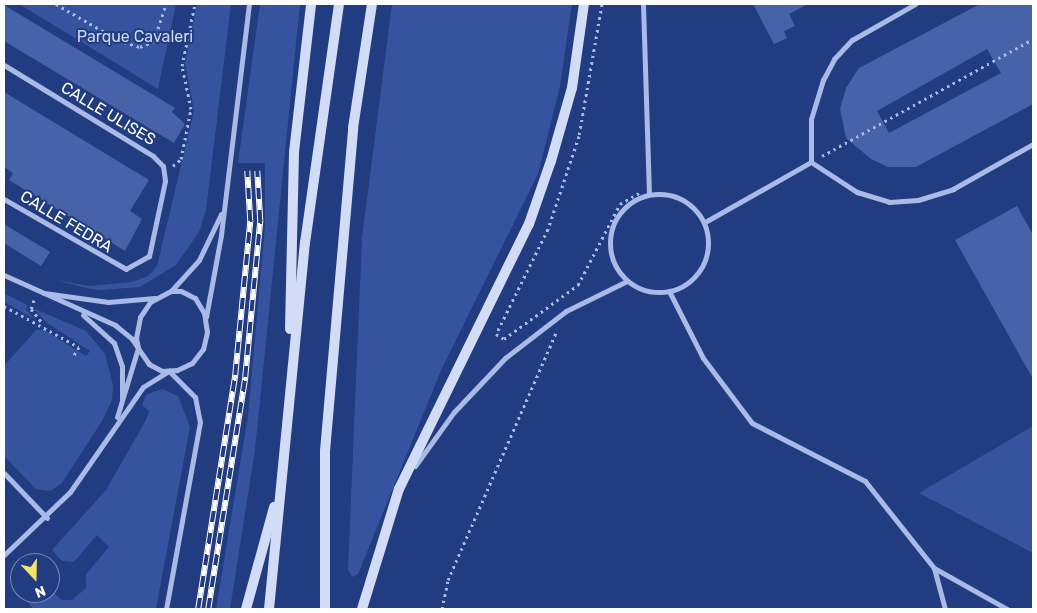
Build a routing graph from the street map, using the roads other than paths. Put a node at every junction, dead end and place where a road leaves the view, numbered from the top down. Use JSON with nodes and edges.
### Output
{"nodes":[{"id":1,"x":249,"y":4,"type":"edge"},
{"id":2,"x":311,"y":4,"type":"edge"},
{"id":3,"x":338,"y":4,"type":"edge"},
{"id":4,"x":372,"y":4,"type":"edge"},
{"id":5,"x":584,"y":4,"type":"edge"},
{"id":6,"x":643,"y":4,"type":"edge"},
{"id":7,"x":915,"y":4,"type":"edge"},
{"id":8,"x":4,"y":65,"type":"edge"},
{"id":9,"x":1033,"y":144,"type":"edge"},
{"id":10,"x":811,"y":162,"type":"junction"},
{"id":11,"x":649,"y":191,"type":"junction"},
{"id":12,"x":4,"y":199,"type":"edge"},
{"id":13,"x":221,"y":214,"type":"junction"},
{"id":14,"x":705,"y":222,"type":"junction"},
{"id":15,"x":116,"y":266,"type":"joint"},
{"id":16,"x":4,"y":275,"type":"edge"},
{"id":17,"x":627,"y":281,"type":"junction"},
{"id":18,"x":171,"y":291,"type":"junction"},
{"id":19,"x":670,"y":291,"type":"junction"},
{"id":20,"x":36,"y":292,"type":"junction"},
{"id":21,"x":155,"y":298,"type":"junction"},
{"id":22,"x":76,"y":310,"type":"junction"},
{"id":23,"x":206,"y":322,"type":"junction"},
{"id":24,"x":138,"y":348,"type":"junction"},
{"id":25,"x":169,"y":371,"type":"junction"},
{"id":26,"x":291,"y":374,"type":"junction"},
{"id":27,"x":122,"y":404,"type":"junction"},
{"id":28,"x":116,"y":422,"type":"junction"},
{"id":29,"x":4,"y":473,"type":"edge"},
{"id":30,"x":282,"y":479,"type":"junction"},
{"id":31,"x":400,"y":489,"type":"junction"},
{"id":32,"x":47,"y":518,"type":"junction"},
{"id":33,"x":4,"y":555,"type":"edge"},
{"id":34,"x":934,"y":568,"type":"junction"},
{"id":35,"x":166,"y":609,"type":"edge"},
{"id":36,"x":246,"y":609,"type":"edge"},
{"id":37,"x":269,"y":609,"type":"edge"},
{"id":38,"x":325,"y":609,"type":"edge"},
{"id":39,"x":362,"y":609,"type":"edge"},
{"id":40,"x":945,"y":609,"type":"edge"},
{"id":41,"x":1007,"y":609,"type":"edge"}],
"edges":[{"from":1,"to":13,"type":"street"},
{"from":2,"to":26,"type":"main road"},
{"from":3,"to":26,"type":"main road"},
{"from":4,"to":38,"type":"main road"},
{"from":5,"to":31,"type":"main road"},
{"from":6,"to":11,"type":"street"},
{"from":7,"to":10,"type":"street"},
{"from":8,"to":15,"type":"street","name":"CALLE ULISES"},
{"from":9,"to":10,"type":"street"},
{"from":10,"to":14,"type":"street"},
{"from":11,"to":14,"type":"street"},
{"from":11,"to":17,"type":"street"},
{"from":12,"to":15,"type":"street","name":"CALLE FEDRA"},
{"from":13,"to":18,"type":"street"},
{"from":13,"to":23,"type":"street"},
{"from":14,"to":19,"type":"street"},
{"from":16,"to":20,"type":"street"},
{"from":17,"to":19,"type":"street"},
{"from":17,"to":31,"type":"street"},
{"from":18,"to":21,"type":"street"},
{"from":18,"to":23,"type":"street"},
{"from":19,"to":34,"type":"street"},
{"from":20,"to":21,"type":"street"},
{"from":20,"to":22,"type":"street"},
{"from":21,"to":24,"type":"street"},
{"from":22,"to":24,"type":"street"},
{"from":22,"to":27,"type":"street"},
{"from":23,"to":25,"type":"street"},
{"from":24,"to":25,"type":"street"},
{"from":24,"to":27,"type":"street"},
{"from":25,"to":28,"type":"street"},
{"from":25,"to":35,"type":"street"},
{"from":26,"to":30,"type":"main road"},
{"from":27,"to":28,"type":"street"},
{"from":28,"to":32,"type":"street"},
{"from":29,"to":32,"type":"street"},
{"from":30,"to":36,"type":"main road"},
{"from":30,"to":37,"type":"main road"},
{"from":31,"to":39,"type":"main road"},
{"from":32,"to":33,"type":"street"},
{"from":34,"to":40,"type":"street"},
{"from":34,"to":41,"type":"street"}]}
